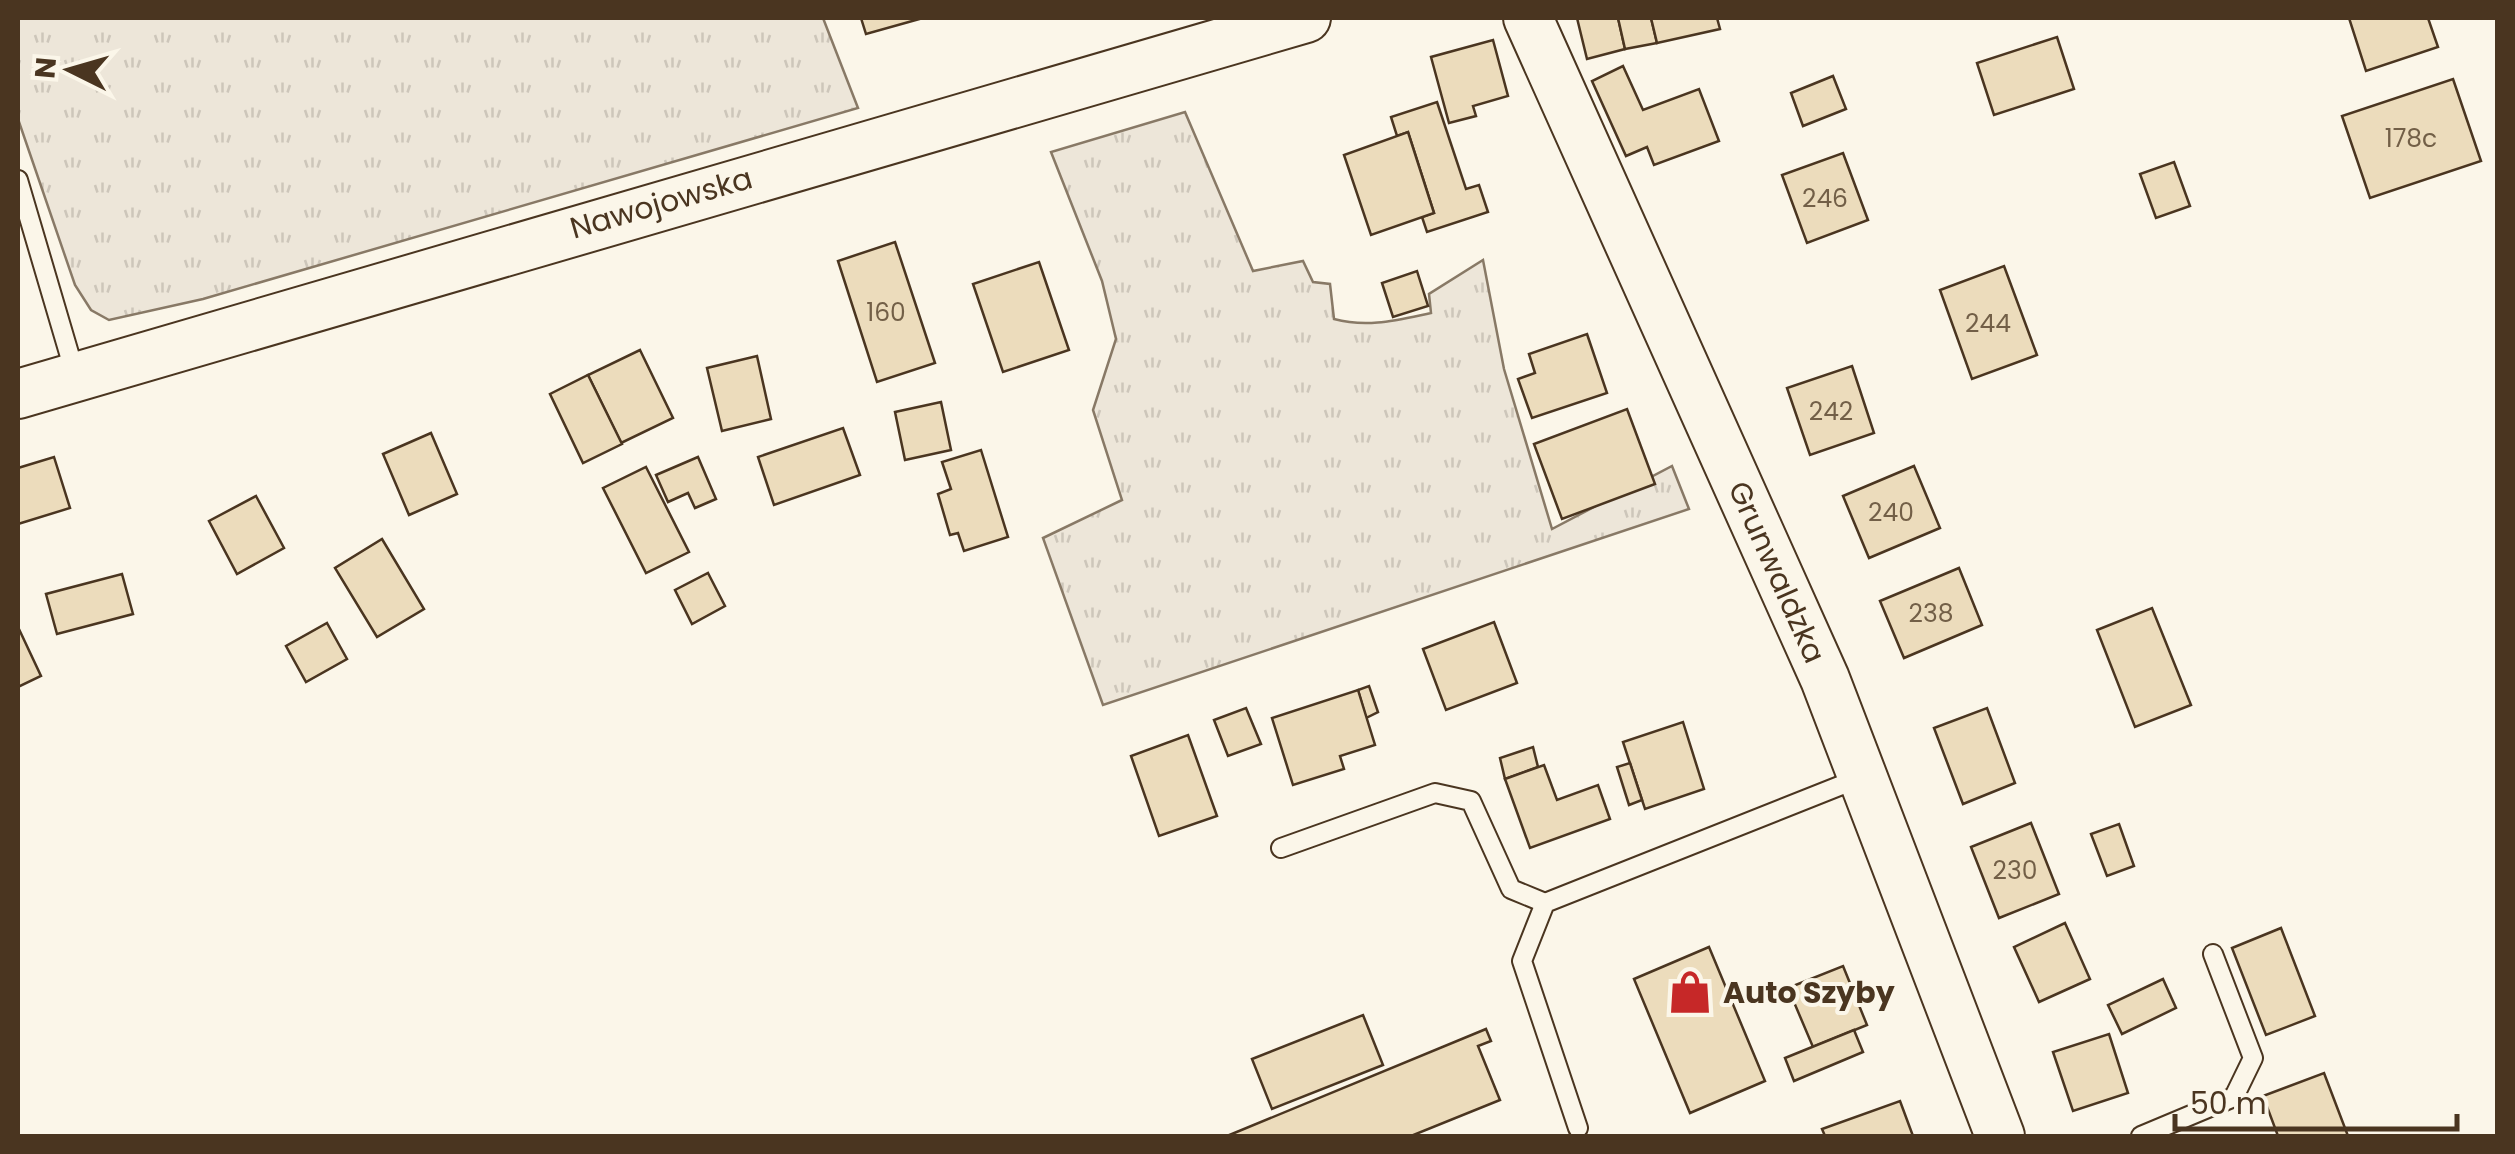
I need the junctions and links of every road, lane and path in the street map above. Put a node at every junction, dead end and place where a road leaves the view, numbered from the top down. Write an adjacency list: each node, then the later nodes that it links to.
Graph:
1 (1306, 18): 4 (street, Nawojowska)
2 (1528, 18): 6 (street, Grunwaldzka)
3 (18, 180): 4 (lane)
4 (76, 378): 5 (street, Nawojowska)
5 (18, 394)
6 (1862, 777): 8 (lane); 11 (street, Grunwaldzka)
7 (1281, 848): 8 (lane)
8 (1545, 903): 10 (lane)
9 (2213, 954): 12 (lane)
10 (1578, 1128)
11 (2000, 1136)
12 (2140, 1136)

